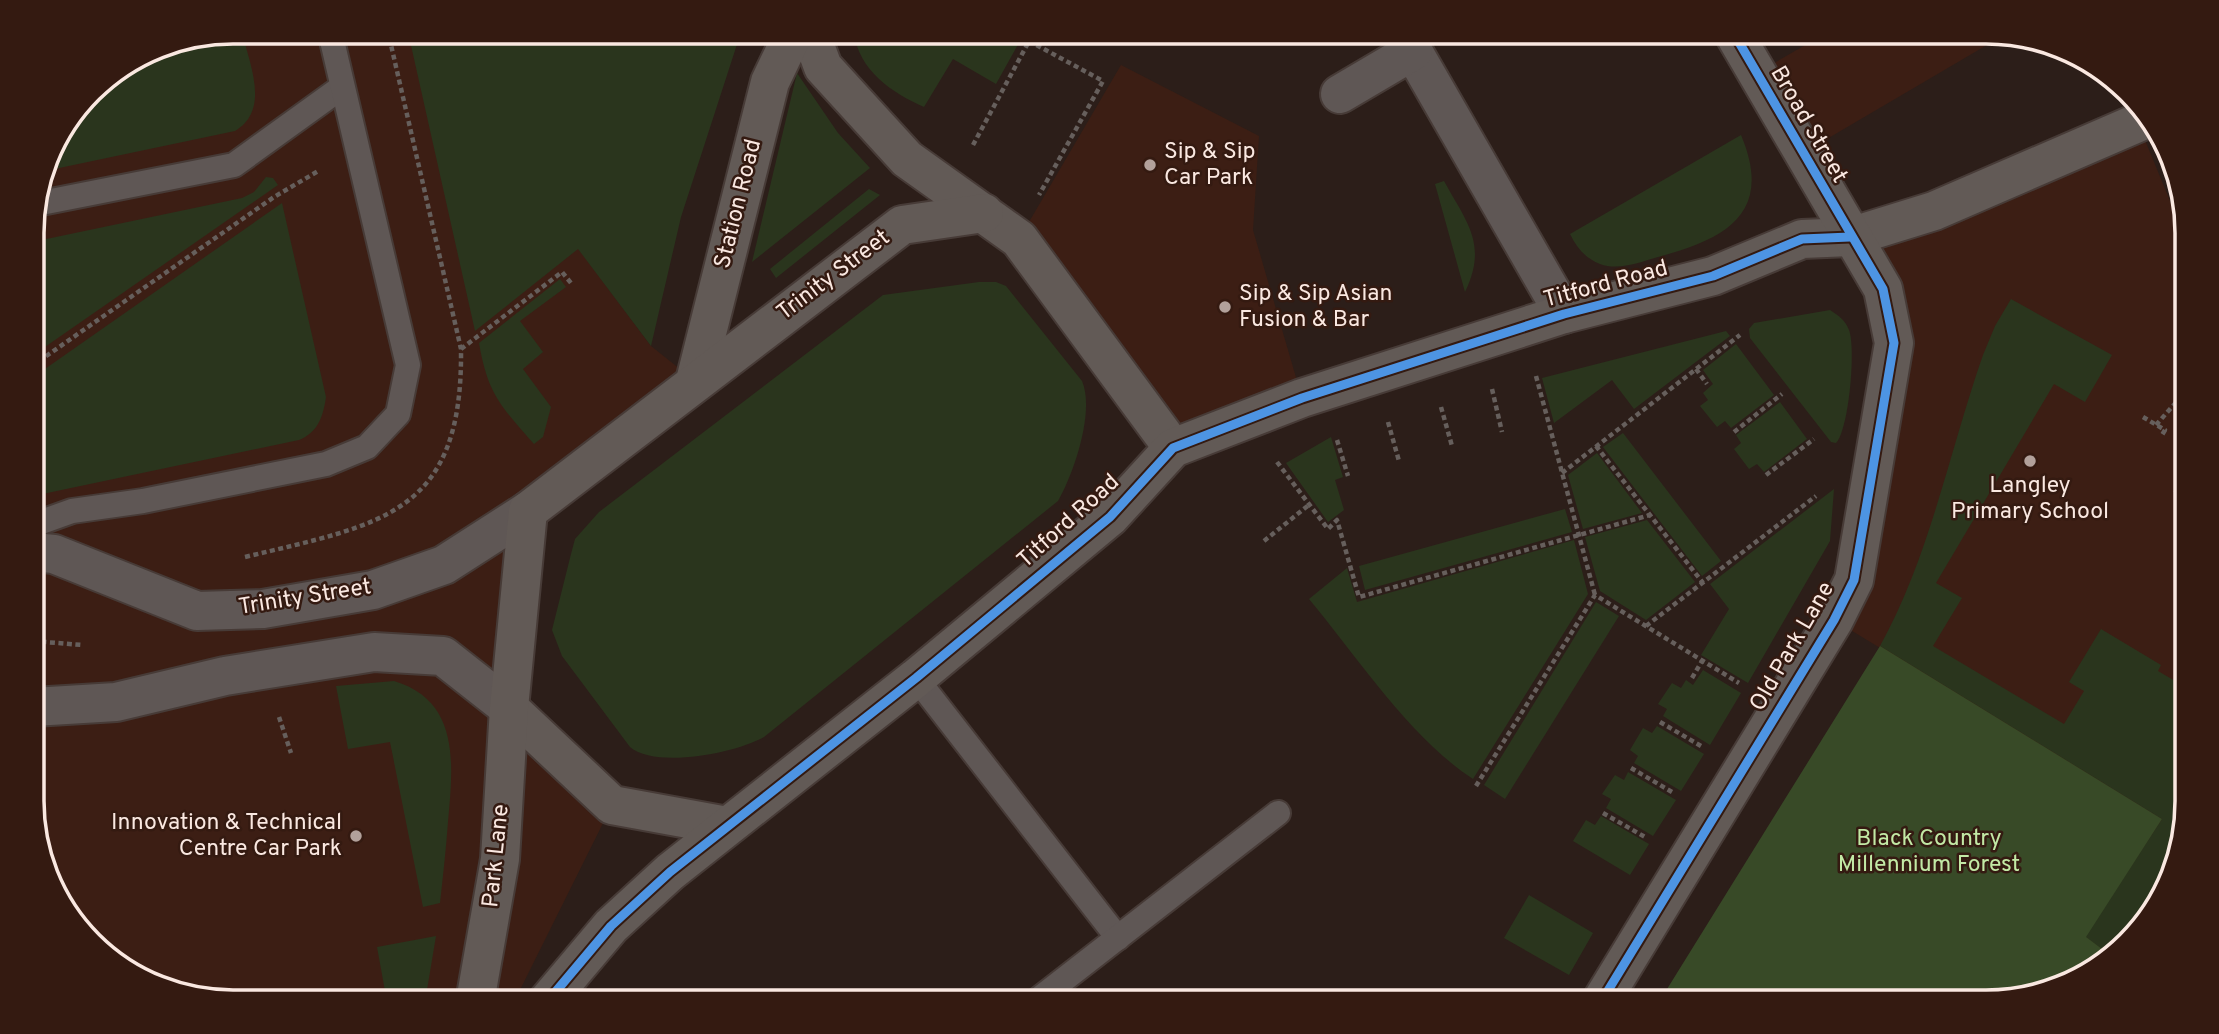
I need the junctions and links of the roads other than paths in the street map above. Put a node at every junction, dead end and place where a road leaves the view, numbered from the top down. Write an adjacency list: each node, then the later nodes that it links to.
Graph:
1 (333, 44): 7 (lane)
2 (788, 44): 14 (main road, Station Road)
3 (814, 44): 11 (main road)
4 (1404, 44): 8 (street, Titford Road)
5 (1410, 44): 13 (street, Titford Road)
6 (1740, 44): 12 (main road, Broad Street)
7 (342, 87): 10 (lane); 17 (lane)
8 (1340, 94)
9 (2139, 122): 12 (main road, Titford Road)
10 (46, 202)
11 (984, 213): 14 (main road, Trinity Street); 15 (main road)
12 (1850, 237): 13 (main road, Titford Road); 28 (main road, Old Park Lane)
13 (1564, 314): 15 (main road, Titford Road)
14 (695, 381): 16 (main road, Trinity Street)
15 (1173, 448): 19 (main road, Titford Road)
16 (528, 511): 18 (street, Trinity Street); 21 (main road)
17 (44, 521)
18 (44, 553)
19 (916, 678): 23 (main road, Titford Road); 24 (lane)
20 (44, 707): 21 (street)
21 (509, 708): 23 (main road); 25 (main road, Park Lane)
22 (1278, 813): 24 (lane)
23 (727, 826): 26 (main road, Titford Road)
24 (1118, 937): 27 (lane)
25 (477, 990)
26 (557, 990)
27 (1050, 990)
28 (1608, 990)

